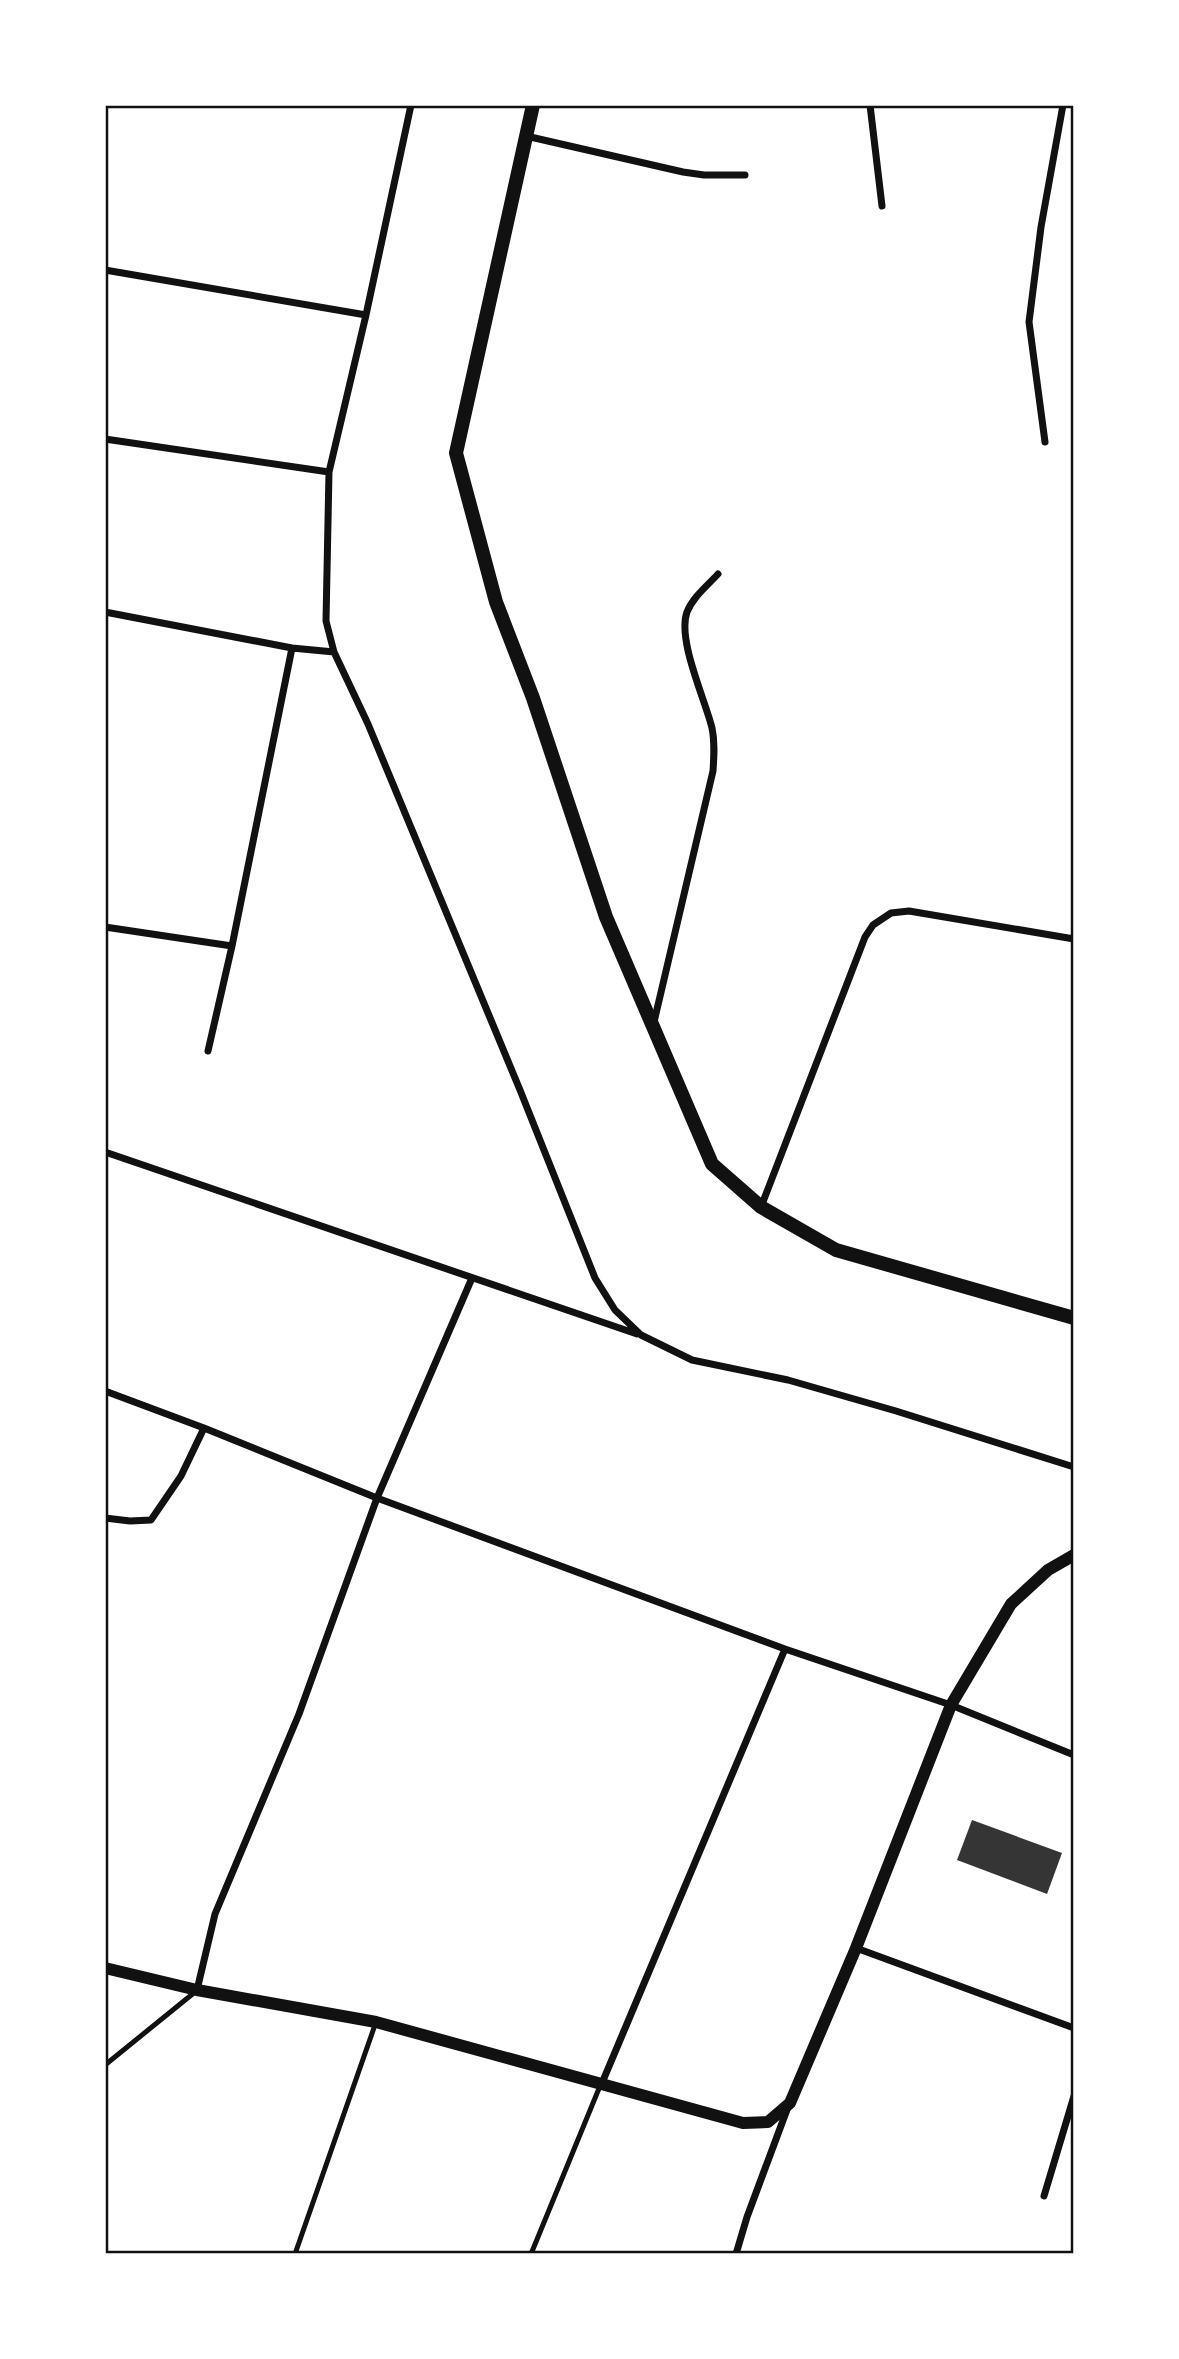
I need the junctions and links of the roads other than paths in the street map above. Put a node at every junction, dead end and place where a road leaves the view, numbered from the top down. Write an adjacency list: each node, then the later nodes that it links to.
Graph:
1 (411, 105): 9 (street)
2 (533, 105): 5 (main road)
3 (870, 105): 7 (street)
4 (1063, 105): 11 (street)
5 (526, 136): 6 (street); 20 (main road)
6 (745, 174)
7 (882, 206)
8 (105, 270): 9 (street)
9 (366, 315): 12 (street)
10 (105, 439): 12 (street)
11 (1045, 442)
12 (329, 472): 16 (street)
13 (718, 574): 20 (street)
14 (105, 612): 15 (street)
15 (292, 648): 16 (street); 19 (street)
16 (334, 652): 26 (street)
17 (105, 927): 19 (street)
18 (1074, 939): 23 (street)
19 (233, 947): 21 (street)
20 (653, 1026): 23 (main road)
21 (208, 1052)
22 (105, 1152): 24 (street)
23 (761, 1207): 25 (main road)
24 (472, 1278): 26 (street); 30 (street)
25 (1074, 1318)
26 (641, 1335): 29 (street)
27 (105, 1391): 28 (street)
28 (204, 1428): 30 (street); 31 (street)
29 (1074, 1467)
30 (377, 1498): 33 (street); 38 (street)
31 (105, 1518)
32 (1074, 1555): 34 (street)
33 (785, 1649): 34 (street); 42 (street)
34 (951, 1705): 35 (street); 36 (street)
35 (1074, 1755)
36 (856, 1948): 40 (street); 44 (street)
37 (105, 1968): 38 (street)
38 (197, 1990): 39 (street); 41 (lane)
39 (376, 2022): 42 (street); 46 (lane)
40 (1074, 2028)
41 (105, 2064)
42 (602, 2083): 44 (street); 47 (lane)
43 (1074, 2096): 45 (street)
44 (790, 2103): 48 (street)
45 (1044, 2196)
46 (295, 2254)
47 (531, 2254)
48 (736, 2254)

